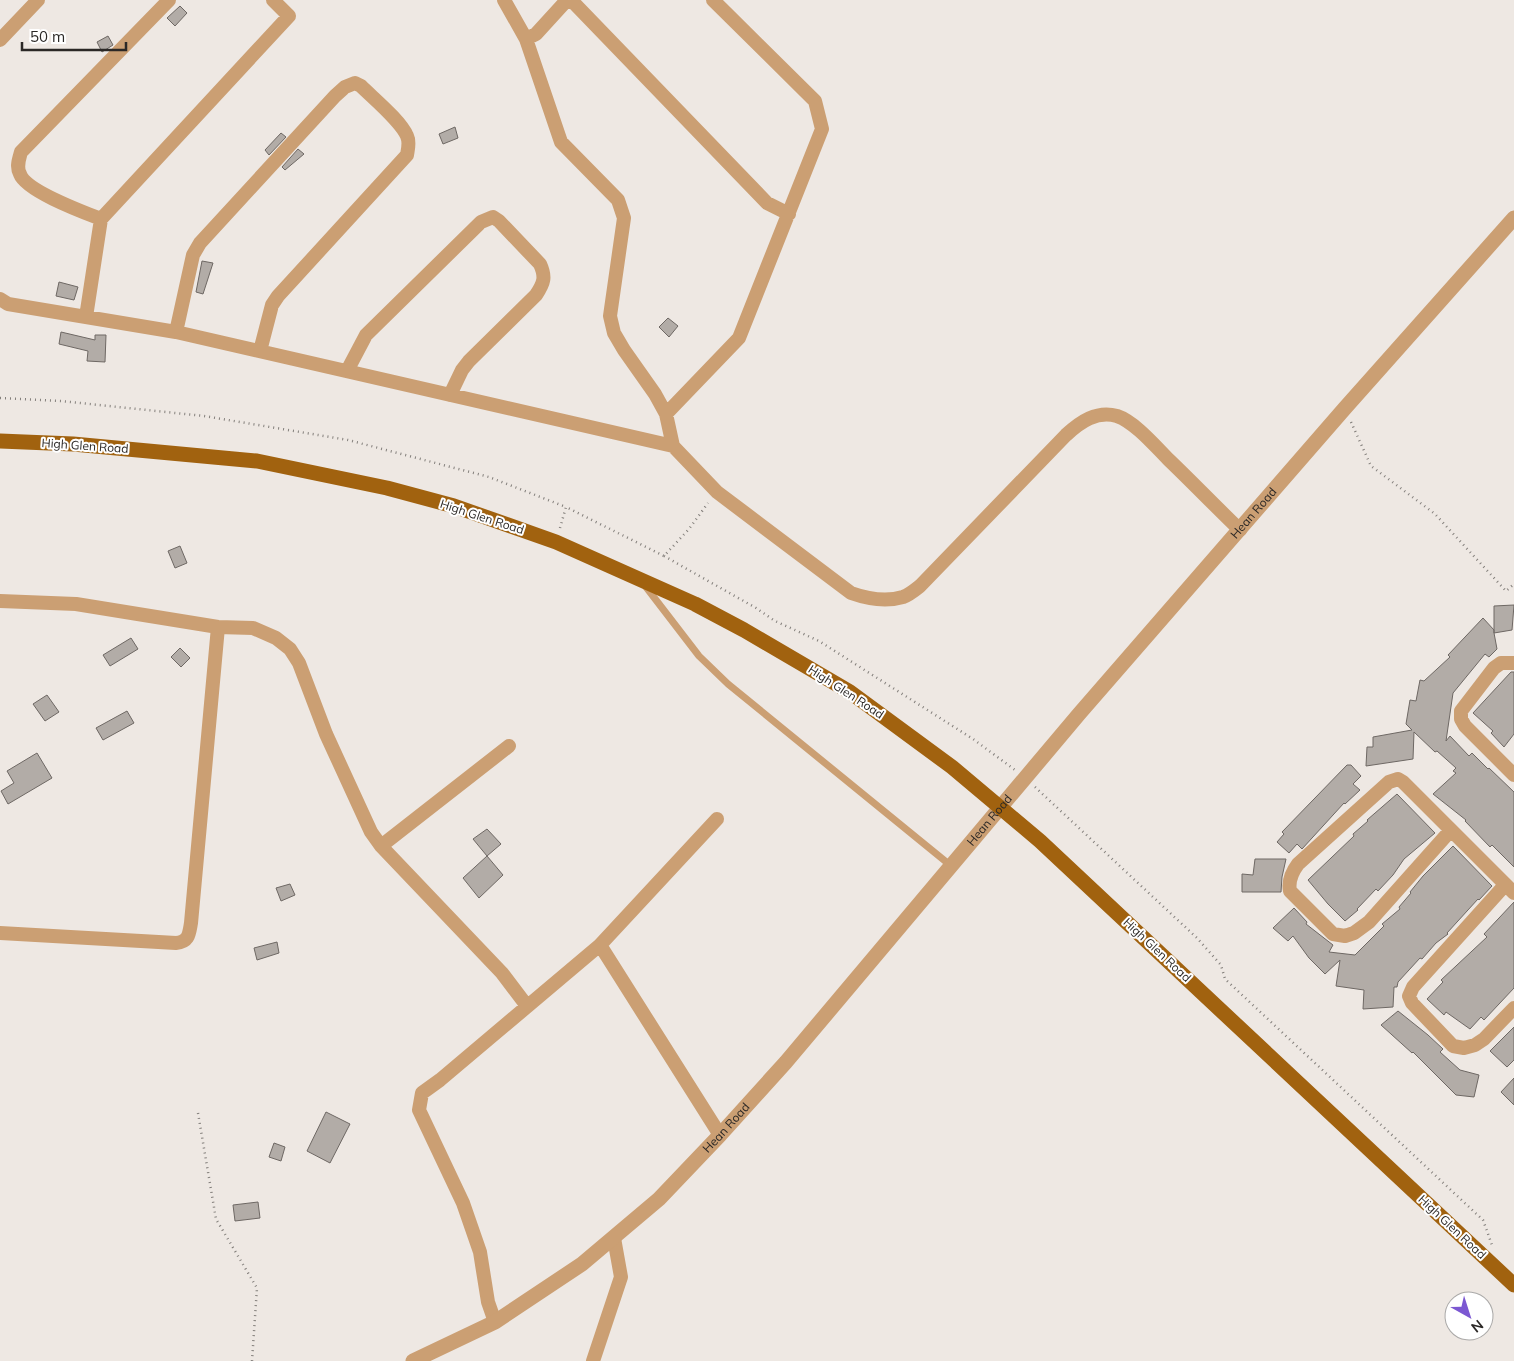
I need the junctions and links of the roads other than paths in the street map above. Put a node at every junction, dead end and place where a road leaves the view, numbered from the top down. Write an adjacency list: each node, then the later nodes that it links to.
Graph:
1 (38, 0): 8 (street)
2 (169, 0): 11 (street)
3 (273, 0): 11 (street)
4 (504, 0): 7 (street)
5 (569, 0): 7 (street); 9 (street)
6 (713, 0): 9 (street)
7 (526, 38): 18 (street)
8 (0, 40)
9 (789, 214): 18 (street)
10 (1514, 218): 21 (street, Hean Road)
11 (101, 219): 13 (street)
12 (0, 300): 13 (street)
13 (86, 317): 14 (street)
14 (176, 332): 15 (street); 15 (street)
15 (260, 351): 16 (street)
16 (347, 371): 17 (street); 17 (street)
17 (450, 395): 20 (street)
18 (666, 414): 20 (street)
19 (0, 441): 22 (main road, High Glen Road)
20 (673, 446): 21 (street)
21 (1240, 530): 28 (street, Hean Road)
22 (640, 579): 28 (main road, High Glen Road); 32 (lane)
23 (0, 600): 24 (street)
24 (218, 627): 31 (street); 34 (street)
25 (1514, 663): 27 (street)
26 (509, 746): 31 (street)
27 (1514, 775)
28 (1000, 807): 32 (street, Hean Road); 40 (main road, High Glen Road)
29 (718, 819): 35 (street)
30 (1451, 830): 30 (street); 33 (street)
31 (381, 846): 36 (street)
32 (950, 865): 38 (street, Hean Road)
33 (1510, 889): 37 (street)
34 (0, 933)
35 (600, 945): 36 (street); 38 (street)
36 (527, 1006): 41 (street)
37 (1514, 1008)
38 (720, 1136): 39 (street, Hean Road)
39 (614, 1238): 41 (street, Hean Road); 43 (street)
40 (1514, 1285)
41 (495, 1322): 42 (street, Hean Road)
42 (413, 1361)
43 (593, 1361)

